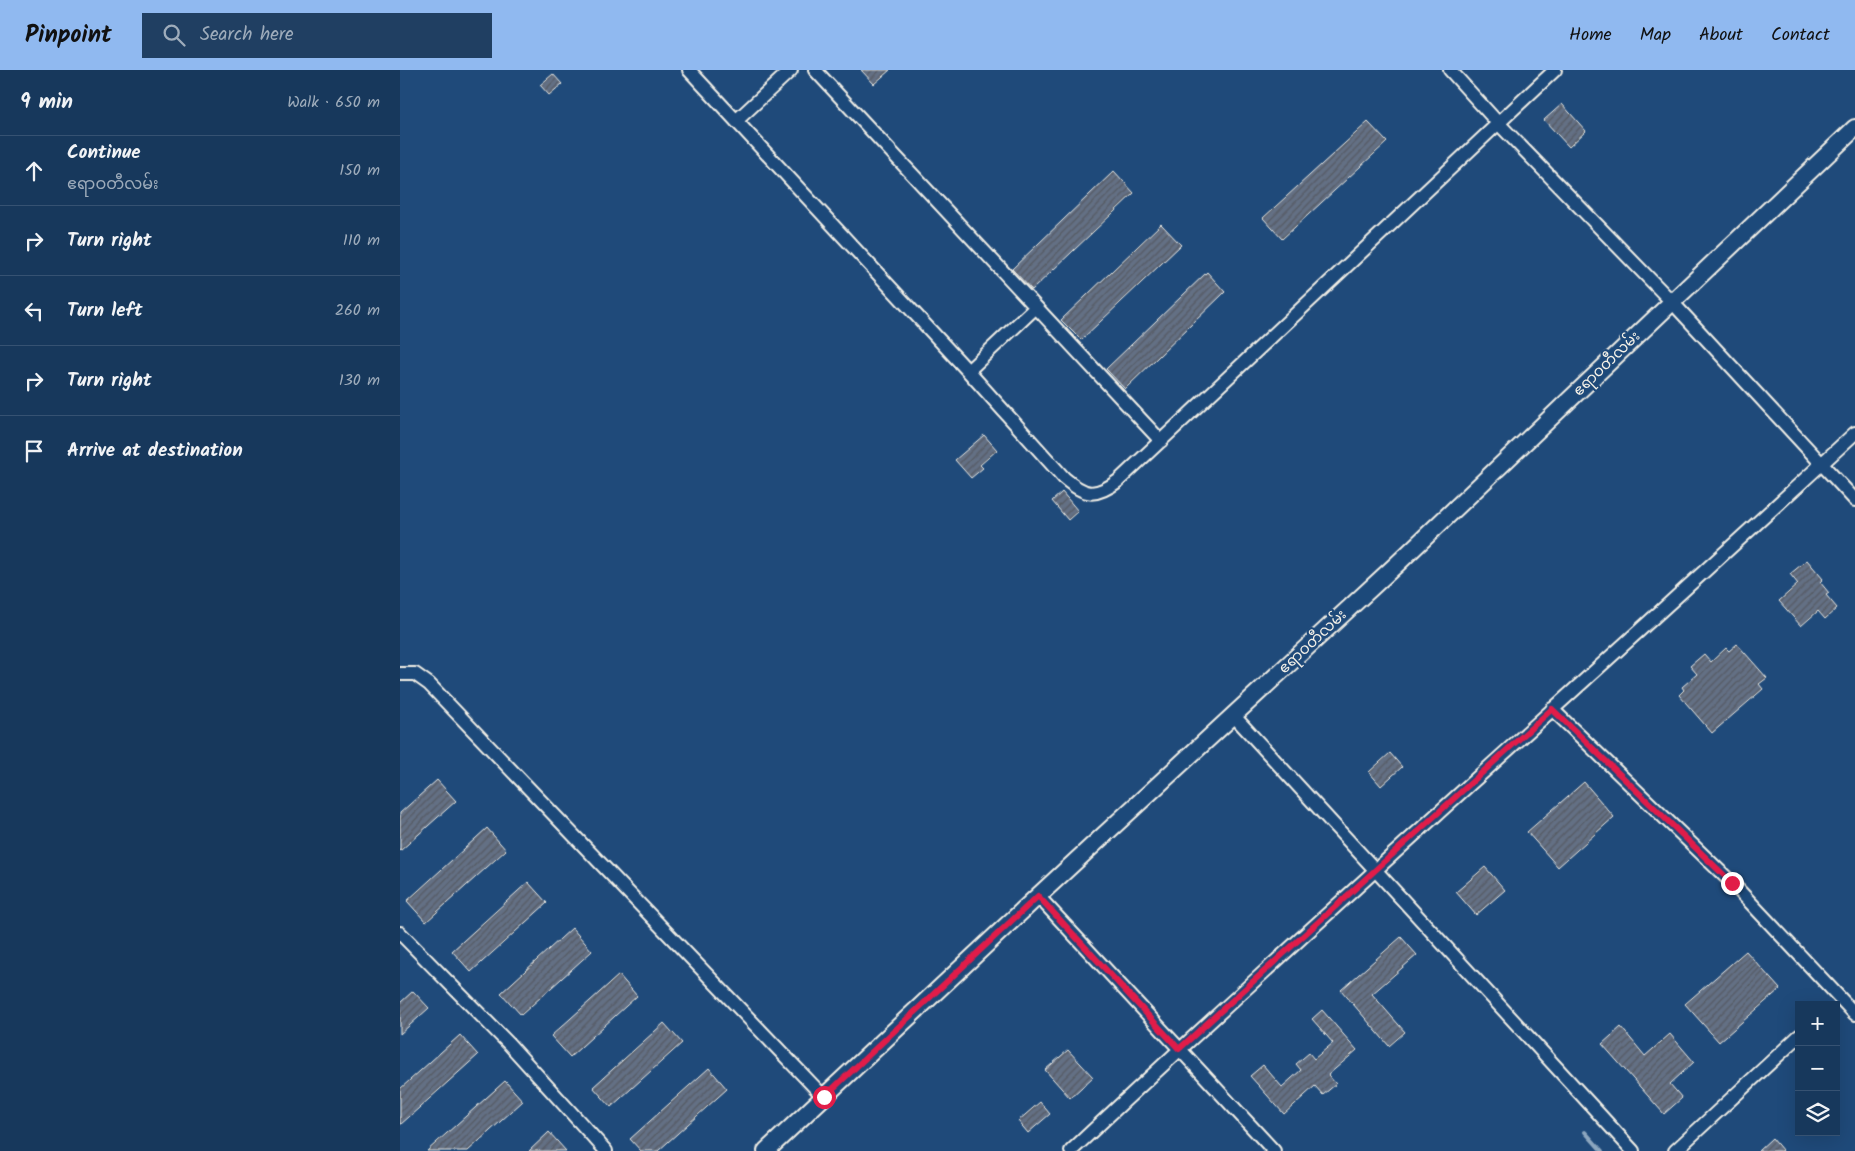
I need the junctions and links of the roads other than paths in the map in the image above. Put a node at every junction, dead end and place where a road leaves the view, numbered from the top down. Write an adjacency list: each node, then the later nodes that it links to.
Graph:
1 (689, 70): 6 (street)
2 (791, 70): 6 (street)
3 (815, 70): 10 (street)
4 (1450, 70): 7 (street)
5 (1554, 70): 7 (street)
6 (736, 121): 11 (street)
7 (1498, 123): 9 (street); 13 (street)
8 (1855, 128): 9 (street, ဧရာဝတီလမ်း)
9 (1672, 302): 14 (street); 18 (street, ဧရာဝတီလမ်း)
10 (1036, 307): 11 (street); 13 (street)
11 (968, 371): 13 (street)
12 (1855, 433): 14 (street)
13 (1161, 441)
14 (1822, 464): 15 (street); 17 (street)
15 (1855, 500)
16 (400, 674): 27 (street)
17 (1552, 709): 19 (street); 22 (street)
18 (1234, 716): 19 (street); 20 (street, ဧရာဝတီလမ်း)
19 (1375, 870): 26 (street); 32 (street)
20 (1038, 896): 26 (street); 27 (street, ဧရာဝတီလမ်း)
21 (400, 933): 28 (street)
22 (1836, 1001)
23 (1840, 1004): 24 (street)
24 (1855, 1014)
25 (1795, 1040): 33 (street)
26 (1179, 1049): 30 (street); 31 (street)
27 (824, 1097): 29 (street, ဧရာဝတီလမ်း)
28 (606, 1151)
29 (766, 1151)
30 (1071, 1151)
31 (1274, 1151)
32 (1633, 1151)
33 (1675, 1151)

